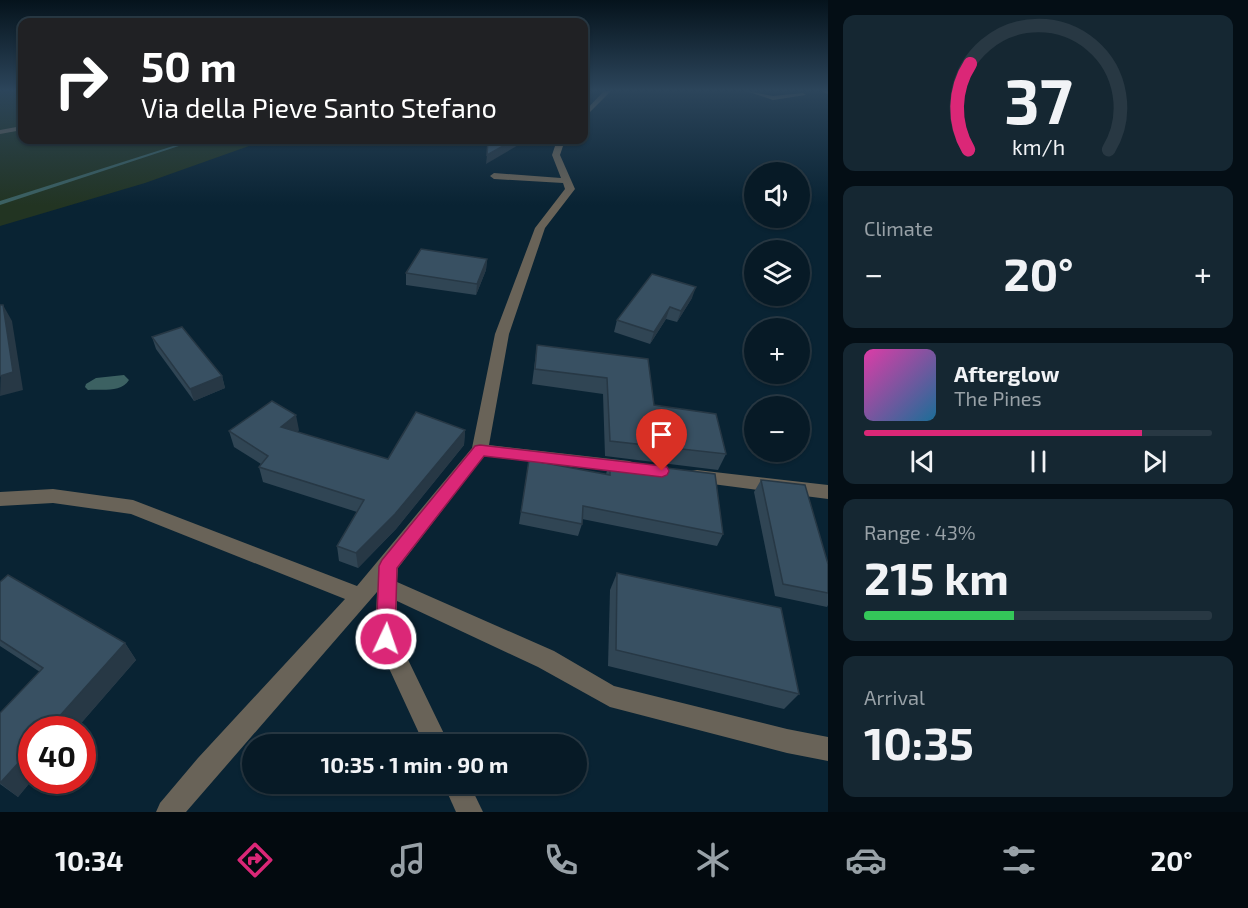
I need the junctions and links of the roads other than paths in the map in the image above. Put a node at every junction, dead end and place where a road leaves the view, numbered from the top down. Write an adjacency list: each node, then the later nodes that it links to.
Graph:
1 (17, 129): 2 (street)
2 (0, 132)
3 (560, 144): 5 (street)
4 (494, 176): 5 (street)
5 (568, 181): 6 (street)
6 (480, 450): 7 (street); 11 (street)
7 (650, 470)
8 (685, 474): 9 (street)
9 (828, 492)
10 (0, 499): 12 (street)
11 (388, 576): 12 (street); 13 (street); 14 (street)
12 (360, 596): 16 (street)
13 (432, 734)
14 (828, 749)
15 (461, 794): 17 (street)
16 (169, 812)
17 (470, 812)

